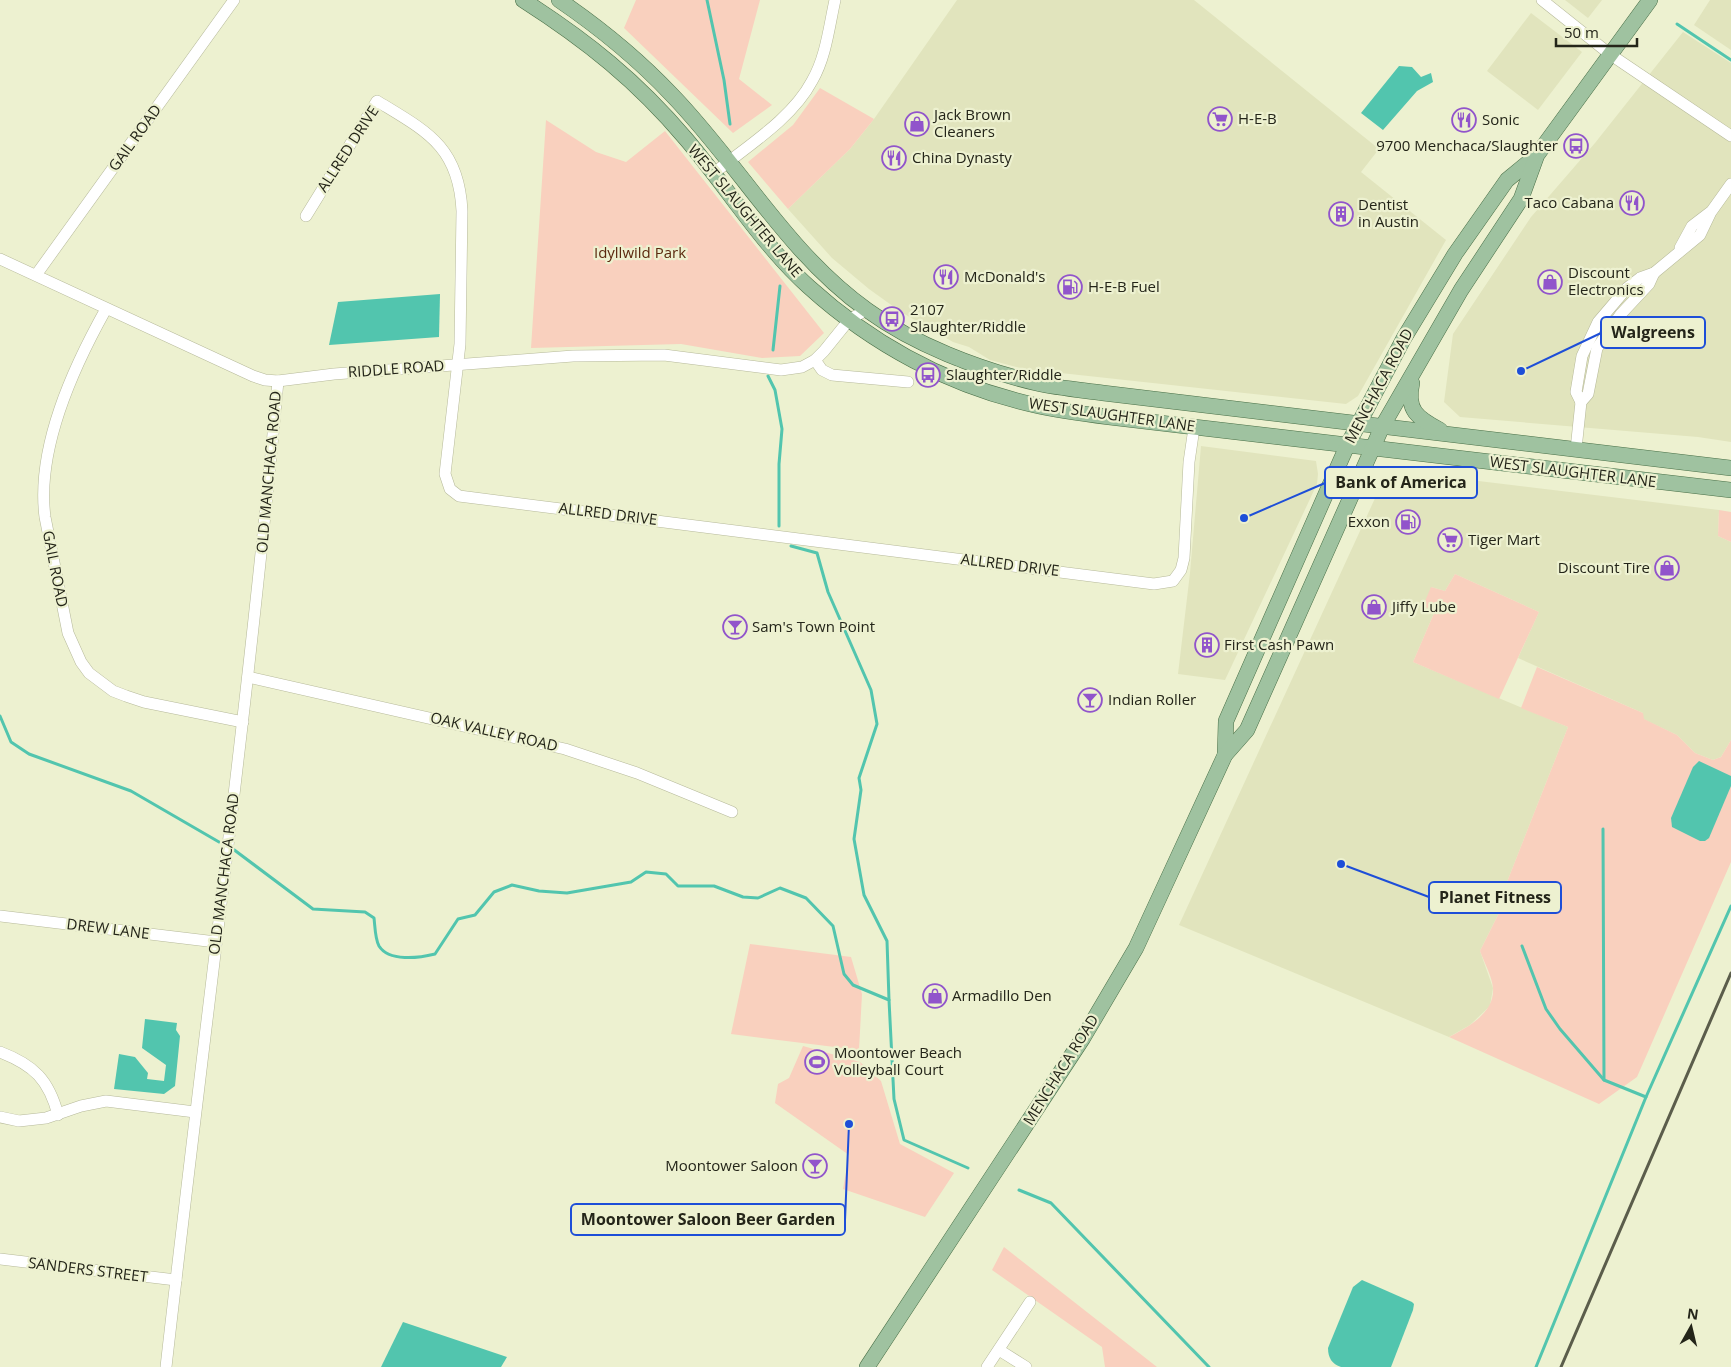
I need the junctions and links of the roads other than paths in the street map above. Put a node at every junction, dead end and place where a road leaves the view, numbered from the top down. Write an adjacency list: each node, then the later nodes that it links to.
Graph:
1 (234, 0): 17 (street, GAIL ROAD)
2 (523, 0): 8 (main road, WEST SLAUGHTER LANE)
3 (554, 0): 8 (street)
4 (559, 0): 12 (main road, WEST SLAUGHTER LANE)
5 (835, 0): 12 (street)
6 (1542, 0): 9 (street)
7 (1650, 0): 9 (main road, MENCHACA ROAD)
8 (545, 14): 13 (main road, WEST SLAUGHTER LANE)
9 (1611, 55): 10 (street); 11 (main road, MENCHACA ROAD)
10 (1731, 136)
11 (1537, 155): 23 (main road, MENCHACA ROAD); 28 (main road, MENCHACA ROAD)
12 (729, 161): 13 (street); 19 (main road, WEST SLAUGHTER LANE)
13 (714, 173): 20 (main road, WEST SLAUGHTER LANE)
14 (1731, 184): 34 (street)
15 (306, 216): 22 (street, ALLRED DRIVE)
16 (0, 259): 17 (street, RIDDLE ROAD)
17 (36, 275): 18 (street, RIDDLE ROAD)
18 (106, 309): 24 (street, RIDDLE ROAD); 38 (street, GAIL ROAD)
19 (866, 310): 20 (street, RIDDLE ROAD); 26 (main road, WEST SLAUGHTER LANE)
20 (849, 320): 21 (street, RIDDLE ROAD); 27 (main road, WEST SLAUGHTER LANE)
21 (815, 360): 22 (street, RIDDLE ROAD); 25 (street)
22 (457, 364): 24 (street, RIDDLE ROAD); 30 (street, ALLRED DRIVE)
23 (1414, 372): 29 (main road, MENCHACA ROAD); 31 (main road)
24 (278, 381): 37 (street, OLD MANCHACA ROAD)
25 (908, 382)
26 (1103, 393): 27 (main road); 28 (main road, WEST SLAUGHTER LANE)
27 (1068, 411): 30 (main road, WEST SLAUGHTER LANE)
28 (1359, 424): 29 (main road, WEST SLAUGHTER LANE); 32 (main road, MENCHACA ROAD)
29 (1382, 427): 31 (main road, WEST SLAUGHTER LANE); 33 (main road, MENCHACA ROAD)
30 (1194, 428): 32 (main road, WEST SLAUGHTER LANE)
31 (1448, 434): 34 (main road, WEST SLAUGHTER LANE)
32 (1348, 446): 33 (main road, WEST SLAUGHTER LANE); 39 (main road, MENCHACA ROAD)
33 (1371, 448): 36 (main road, WEST SLAUGHTER LANE); 39 (main road, MENCHACA ROAD)
34 (1576, 450): 35 (main road, WEST SLAUGHTER LANE)
35 (1731, 468)
36 (1731, 490)
37 (248, 677): 38 (street, OLD MANCHACA ROAD); 40 (street, OAK VALLEY ROAD)
38 (243, 722): 42 (street, OLD MANCHACA ROAD)
39 (1225, 756): 52 (main road, MENCHACA ROAD)
40 (732, 812)
41 (0, 916): 42 (street, DREW LANE)
42 (216, 942): 44 (street, OLD MANCHACA ROAD)
43 (0, 1052): 45 (street)
44 (195, 1112): 45 (street); 48 (street, OLD MANCHACA ROAD)
45 (58, 1115): 46 (street)
46 (0, 1117)
47 (0, 1259): 48 (street, SANDERS STREET)
48 (176, 1280): 51 (street, OLD MANCHACA ROAD)
49 (1030, 1302): 50 (street)
50 (999, 1350): 53 (street); 54 (street)
51 (166, 1367)
52 (868, 1367)
53 (987, 1367)
54 (1026, 1367)

